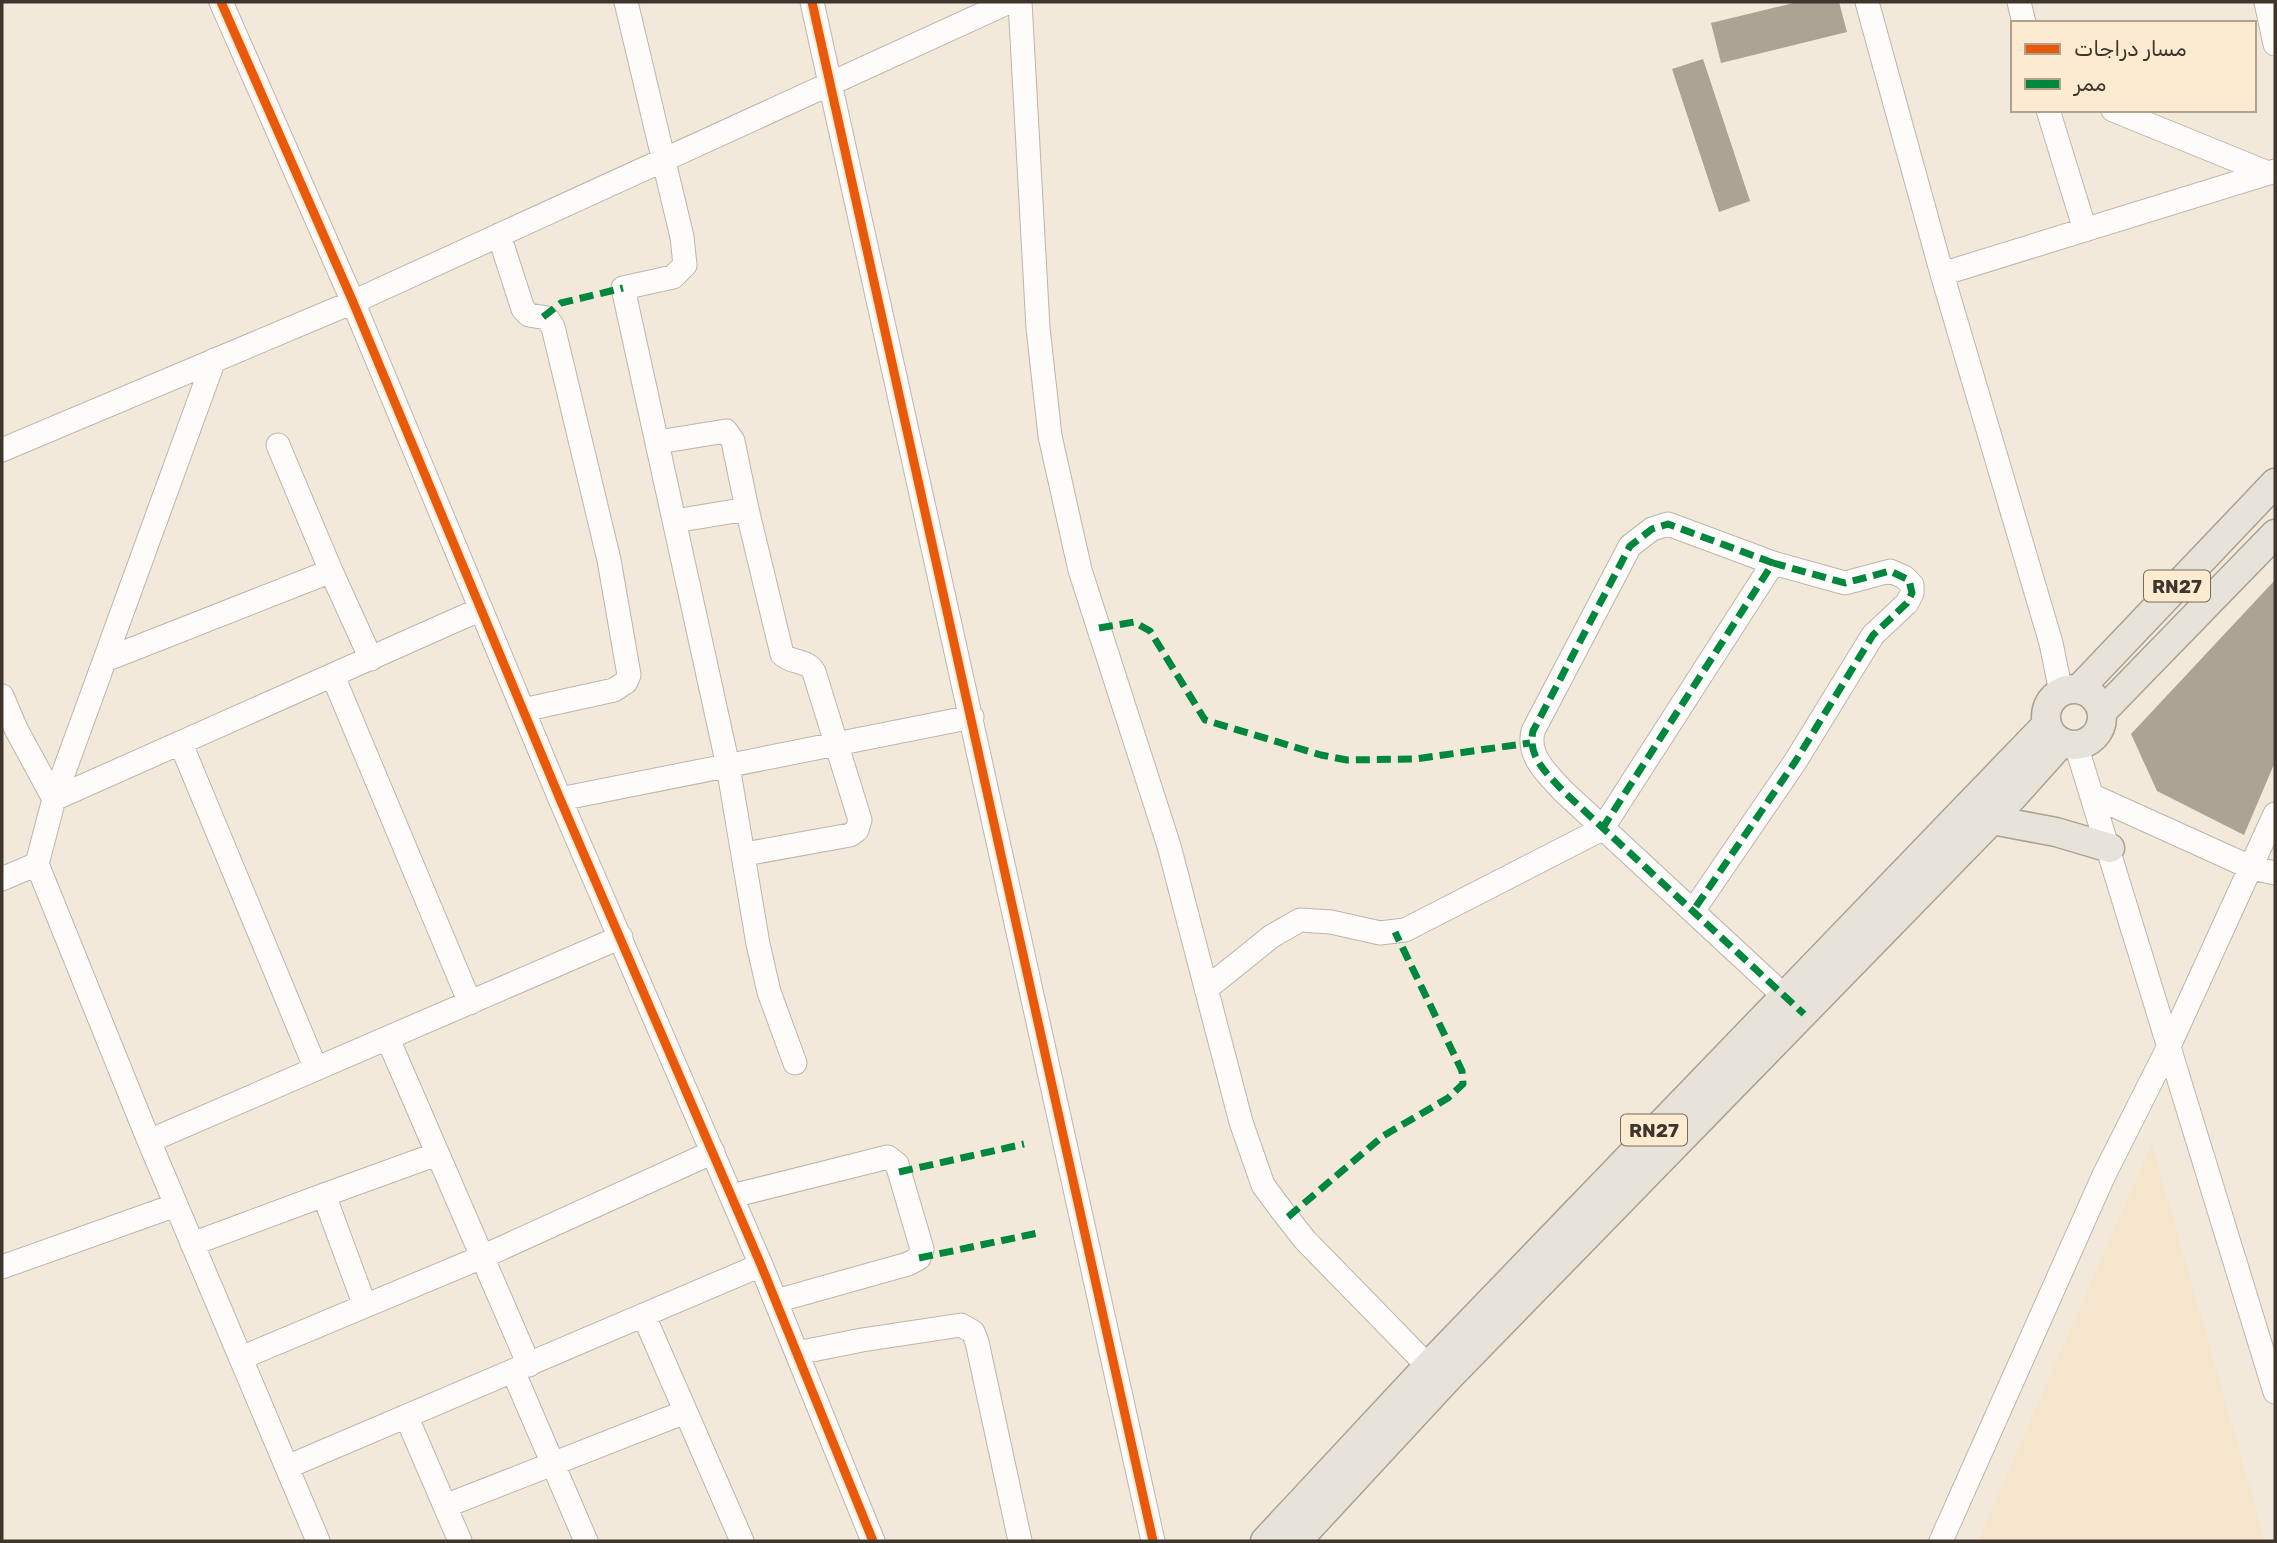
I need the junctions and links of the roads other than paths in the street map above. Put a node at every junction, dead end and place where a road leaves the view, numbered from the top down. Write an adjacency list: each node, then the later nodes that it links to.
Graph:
1 (221, 2): 20 (street)
2 (626, 2): 15 (street)
3 (812, 2): 12 (street)
4 (1009, 2): 9 (street)
5 (1020, 2): 59 (street)
6 (1867, 2): 19 (street)
7 (2019, 2): 10 (street)
8 (2266, 2): 11 (street)
9 (983, 8): 12 (street)
10 (2024, 21)
11 (2275, 44)
12 (829, 85): 15 (street); 39 (street)
13 (2049, 112): 17 (street)
14 (2118, 112): 16 (street)
15 (663, 162): 18 (street); 22 (street)
16 (2272, 172): 17 (street)
17 (2084, 230): 19 (street)
18 (499, 234): 20 (street); 37 (street)
19 (1942, 274): 35 (street)
20 (353, 302): 21 (street); 31 (street)
21 (214, 360): 24 (street); 33 (street)
22 (657, 442): 26 (street); 27 (street)
23 (278, 445): 30 (street)
24 (2, 450)
25 (2275, 482): 35 (main road, RN27)
26 (747, 509): 27 (street); 43 (street)
27 (674, 521): 44 (street)
28 (2275, 534): 38 (main road, RN27)
29 (1773, 563): 50 (street); 50 (street); 57 (street)
30 (331, 571): 32 (street); 33 (street)
31 (481, 609): 32 (street); 37 (street)
32 (371, 659): 34 (street)
33 (105, 660): 46 (street)
34 (332, 676): 42 (street); 61 (street)
35 (2070, 691): 38 (main road); 41 (main road, RN27)
36 (2, 696): 40 (street)
37 (523, 710): 47 (street)
38 (2102, 712): 41 (main road, RN27)
39 (972, 718): 43 (street); 96 (street)
40 (9, 732): 46 (street)
41 (2062, 737): 45 (street); 49 (main road, RN27); 60 (main road, RN27)
42 (180, 744): 46 (street); 66 (street)
43 (834, 745): 44 (street); 52 (street)
44 (728, 766): 47 (street); 52 (street)
45 (2093, 796): 51 (street); 54 (street)
46 (54, 799): 53 (street)
47 (560, 799): 58 (street)
48 (2275, 814): 54 (street)
49 (1992, 820): 51 (main road); 62 (main road, RN27)
50 (1602, 829): 57 (street); 59 (street)
51 (2110, 848): 64 (street)
52 (744, 854): 65 (street)
53 (37, 864): 56 (street); 67 (street)
54 (2252, 868): 55 (street); 64 (street)
55 (2275, 873)
56 (2, 880)
57 (1693, 911): 60 (street)
58 (621, 937): 61 (street); 68 (street)
59 (1206, 989): 83 (street)
60 (1782, 996): 62 (street); 83 (main road, RN27)
61 (470, 1003): 63 (street)
62 (1804, 1014): 83 (main road, RN27)
63 (388, 1039): 66 (street); 69 (street)
64 (2171, 1044): 84 (street); 99 (street)
65 (794, 1063)
66 (316, 1069): 67 (street)
67 (149, 1141): 72 (street)
68 (713, 1152): 71 (street); 74 (street)
69 (437, 1154): 70 (street); 74 (street)
70 (324, 1195): 73 (street); 78 (street)
71 (732, 1196): 75 (street); 77 (street)
72 (176, 1205): 73 (street); 76 (street)
73 (192, 1244): 81 (street)
74 (482, 1257): 78 (street); 82 (street)
75 (761, 1265): 77 (street); 79 (street)
76 (2, 1267)
77 (776, 1301): 80 (street)
78 (365, 1306): 81 (street)
79 (644, 1316): 82 (street); 85 (street)
80 (797, 1353): 94 (street); 95 (street)
81 (241, 1358): 88 (street)
82 (521, 1368): 86 (street); 87 (street)
83 (1438, 1372): 97 (main road, RN27); 98 (main road, RN27)
84 (2275, 1392)
85 (685, 1412): 87 (street); 93 (street)
86 (407, 1418): 88 (street); 89 (street)
87 (553, 1463): 89 (street); 92 (street)
88 (287, 1467): 90 (street)
89 (445, 1506): 91 (street)
90 (318, 1541)
91 (460, 1541)
92 (586, 1541)
93 (742, 1541)
94 (873, 1541)
95 (1020, 1541)
96 (1153, 1541)
97 (1265, 1541)
98 (1297, 1541)
99 (1941, 1541)

